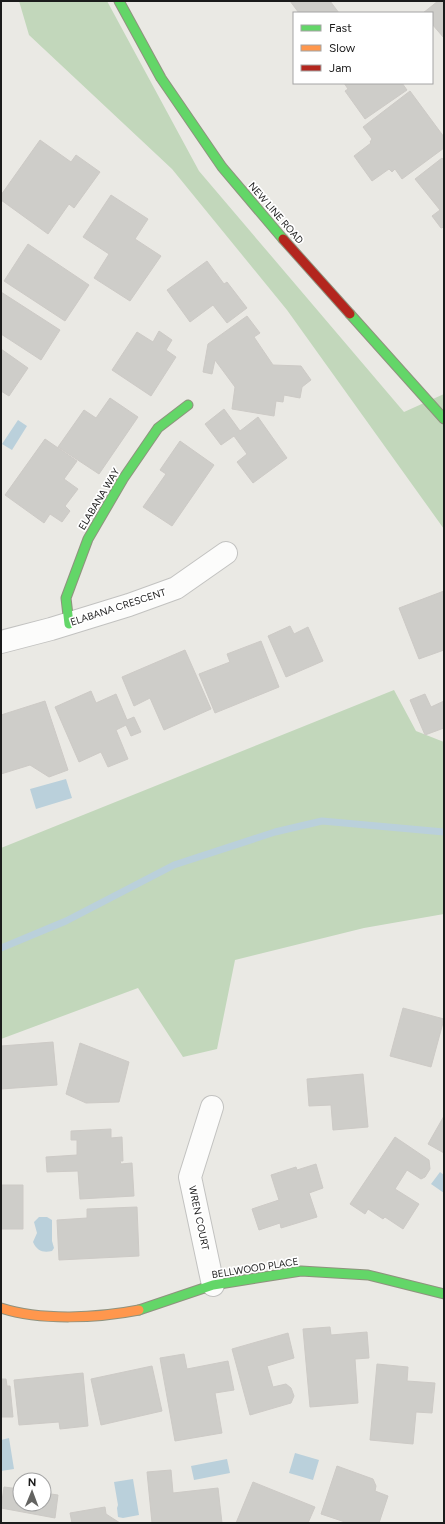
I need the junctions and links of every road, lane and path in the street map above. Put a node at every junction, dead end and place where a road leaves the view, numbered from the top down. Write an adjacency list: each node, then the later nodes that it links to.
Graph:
1 (119, 1): 3 (street, NEW LINE ROAD)
2 (188, 405): 5 (street, ELABANA WAY)
3 (444, 419)
4 (226, 552): 5 (street, ELABANA CRESCENT)
5 (69, 624): 6 (street, ELABANA CRESCENT)
6 (1, 642)
7 (212, 1107): 8 (street, WREN COURT)
8 (213, 1285): 9 (street, BELLWOOD PLACE); 10 (street, BELLWOOD PLACE)
9 (444, 1294)
10 (1, 1308)

